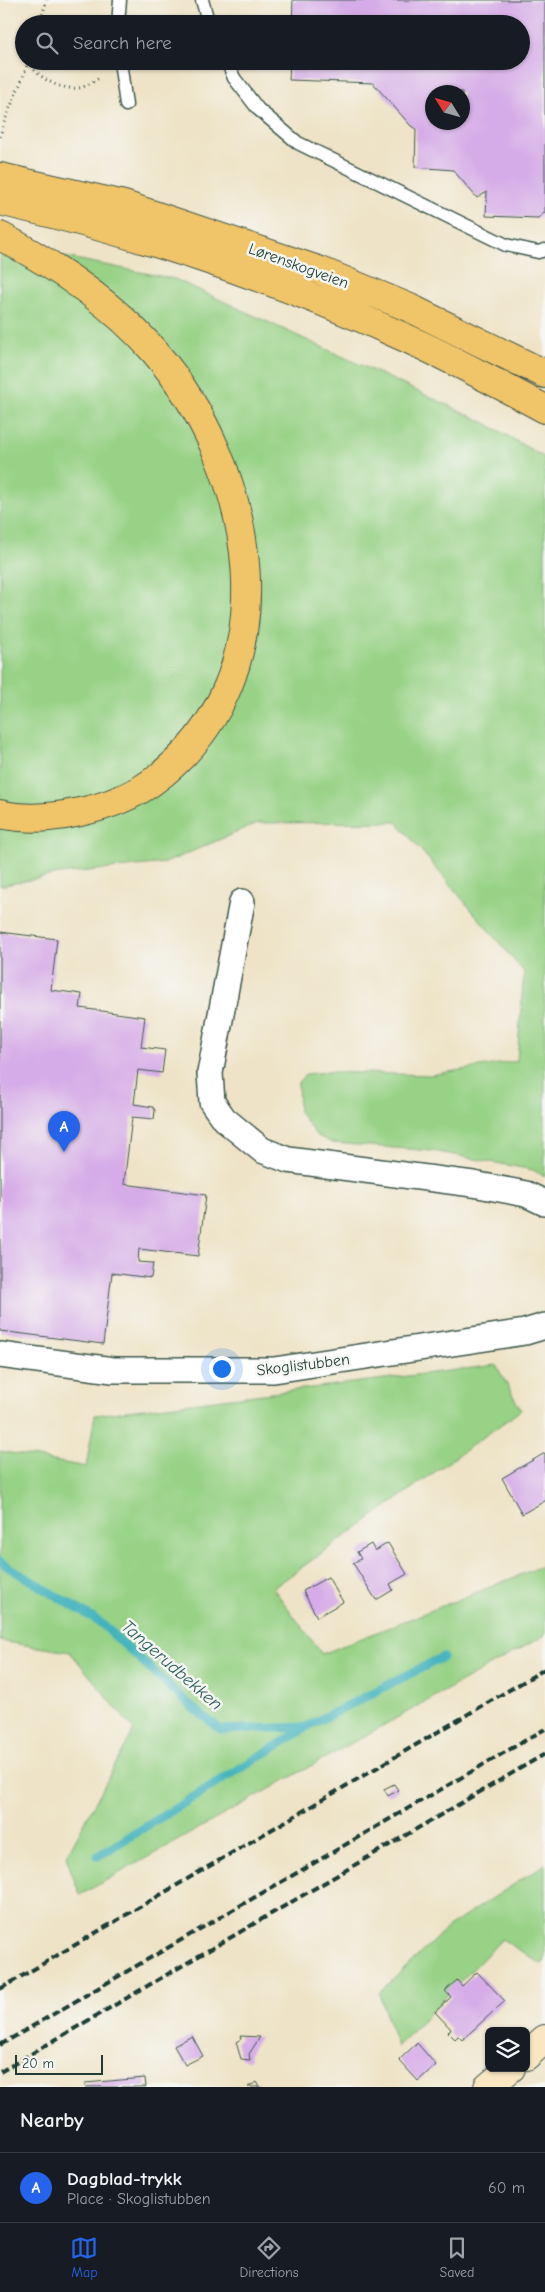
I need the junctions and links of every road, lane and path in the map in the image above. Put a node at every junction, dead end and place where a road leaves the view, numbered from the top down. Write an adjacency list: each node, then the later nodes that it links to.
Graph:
1 (47, 0): 4 (path)
2 (120, 0): 5 (lane)
3 (202, 0): 6 (lane)
4 (41, 15)
5 (119, 15)
6 (206, 15)
7 (26, 70): 13 (path)
8 (34, 70): 9 (path)
9 (110, 70)
10 (122, 70): 12 (lane)
11 (230, 70): 17 (lane)
12 (126, 105)
13 (0, 137)
14 (0, 177): 18 (highway, Lørenskogveien)
15 (0, 201): 19 (highway, Lørenskogveien)
16 (0, 236): 20 (highway)
17 (545, 250)
18 (545, 374)
19 (544, 409)
20 (0, 814)
21 (242, 902): 22 (street)
22 (545, 1202)
23 (545, 1326): 24 (street, Skoglistubben)
24 (0, 1355)
25 (545, 2039): 26 (main road)
26 (530, 2052)
27 (506, 2072): 28 (main road)
28 (488, 2087)

